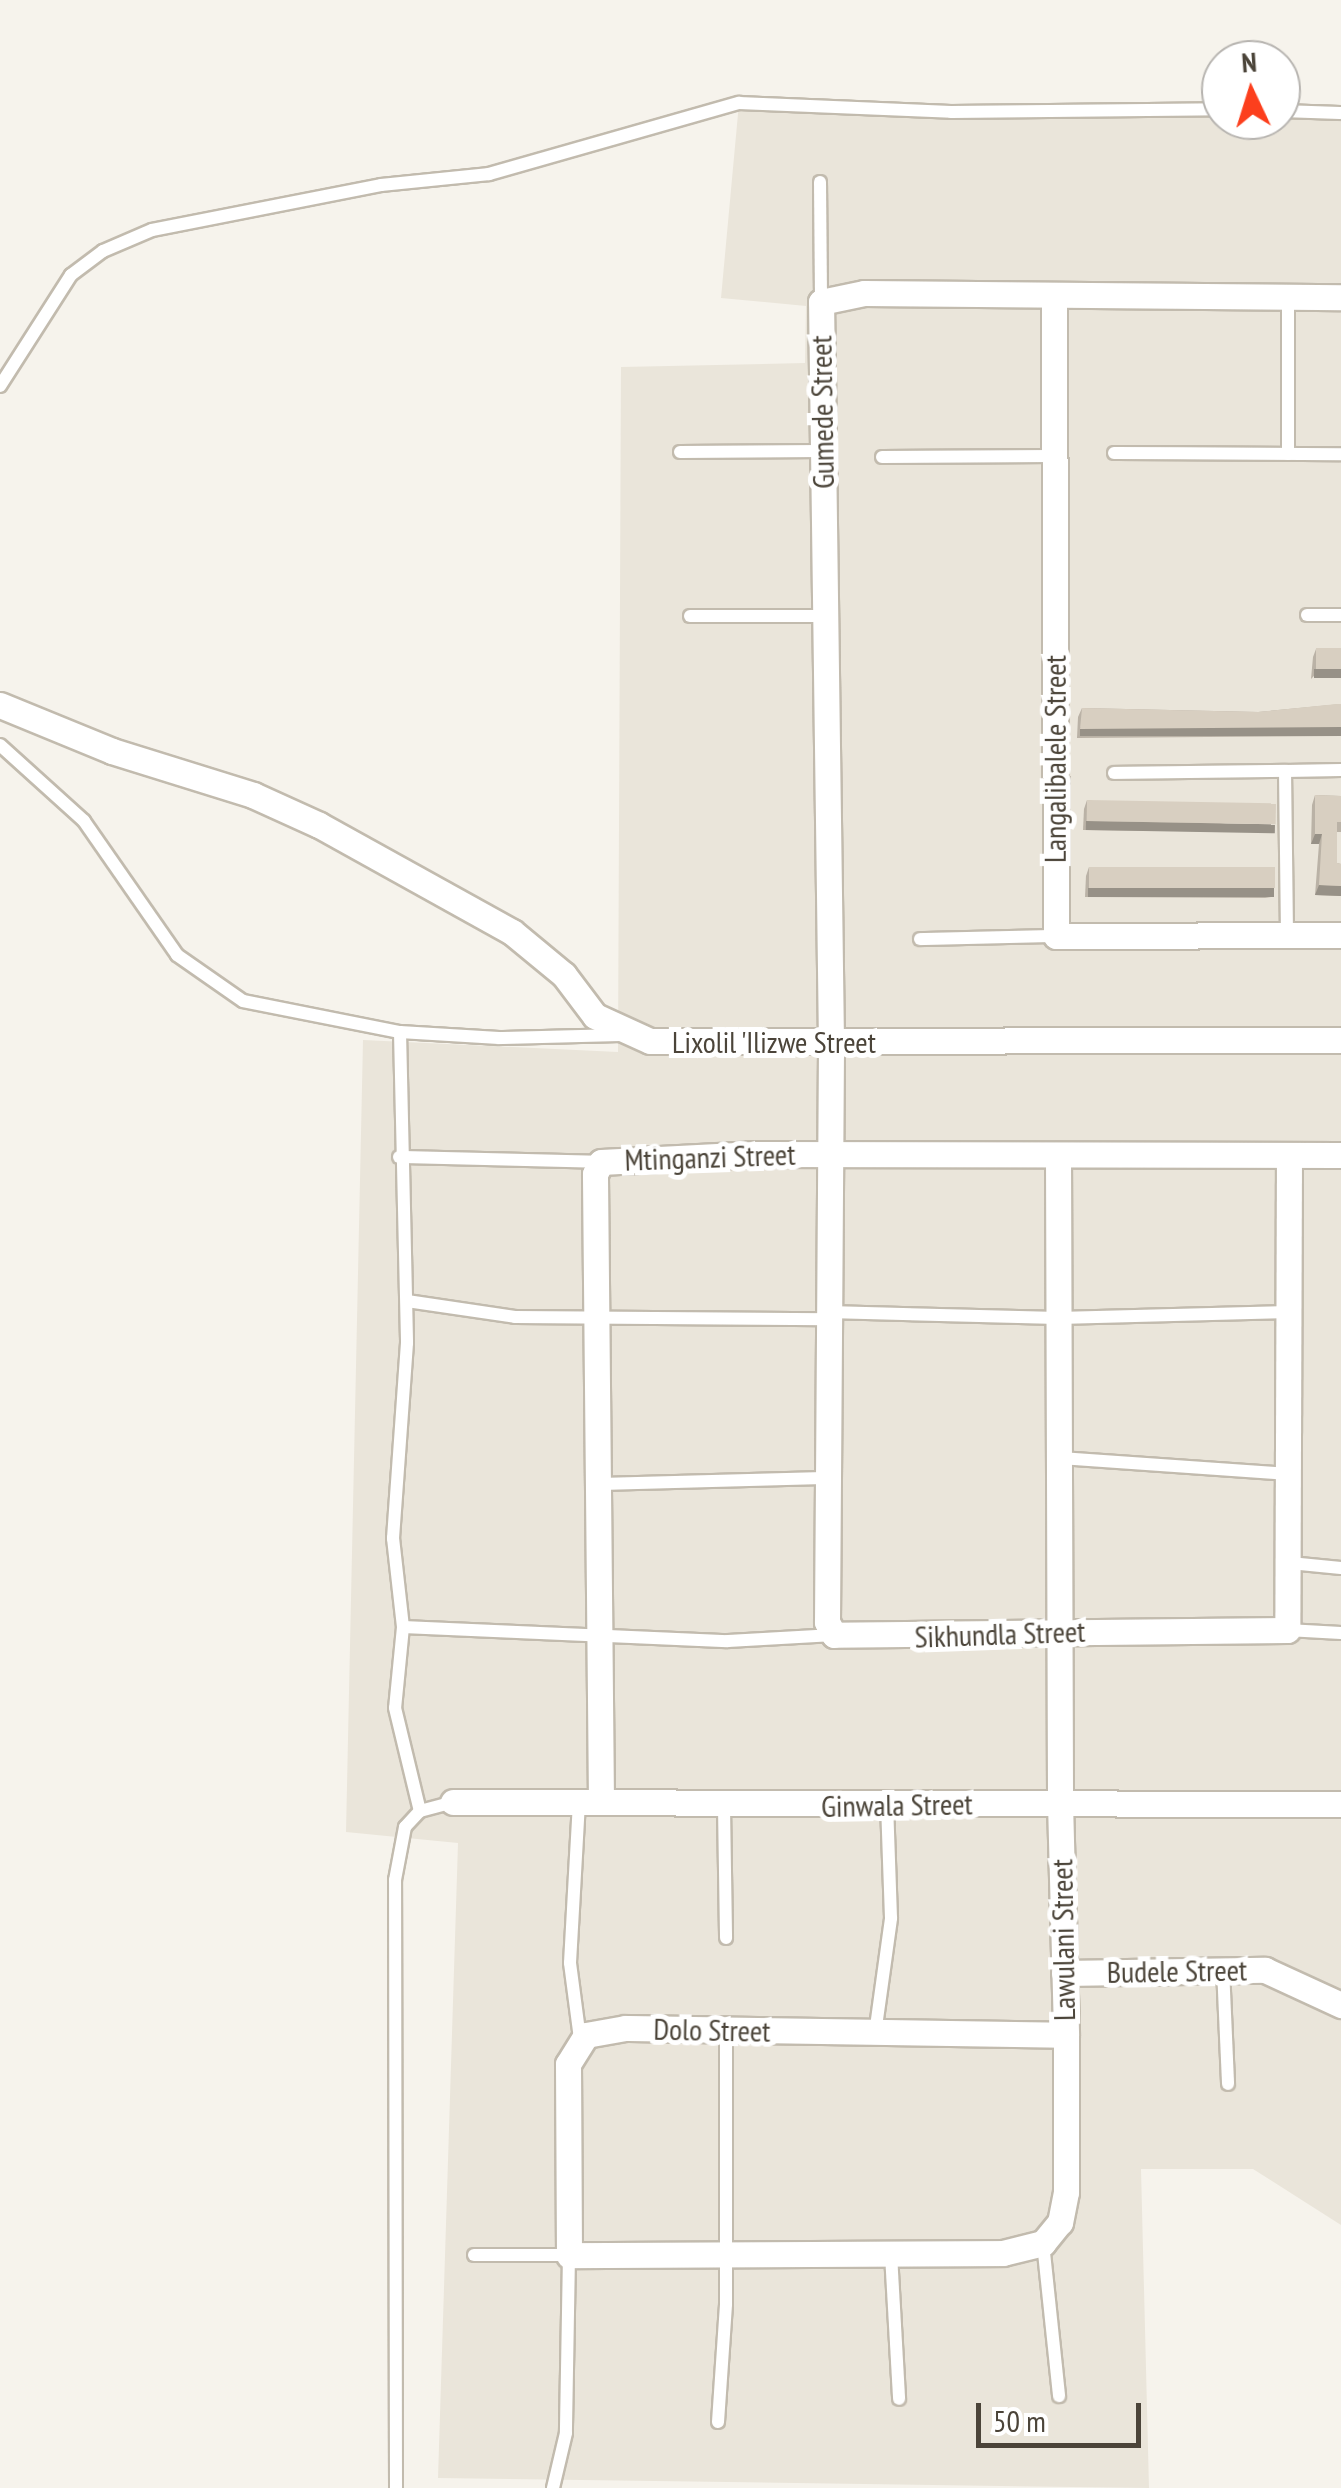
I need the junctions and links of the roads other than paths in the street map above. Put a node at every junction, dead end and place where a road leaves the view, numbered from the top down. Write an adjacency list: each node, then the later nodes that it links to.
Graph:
1 (1201, 109): 9 (lane)
2 (1301, 112): 3 (lane)
3 (1341, 113)
4 (820, 182): 8 (lane)
5 (1054, 297): 7 (street, Gumede Street); 8 (street, Gumede Street); 15 (street, Langalibalele Street)
6 (1341, 297): 7 (street, Gumede Street)
7 (1288, 298): 13 (lane)
8 (821, 302): 11 (street, Gumede Street)
9 (0, 386)
10 (680, 452): 11 (lane)
11 (822, 452): 20 (street, Gumede Street)
12 (1114, 453): 13 (lane)
13 (1288, 454): 14 (lane)
14 (1341, 454)
15 (1053, 456): 16 (lane); 28 (street, Langalibalele Street)
16 (882, 457)
17 (1307, 615): 18 (lane)
18 (1341, 615)
19 (690, 616): 20 (lane)
20 (824, 616): 33 (street, Gumede Street)
21 (0, 706): 31 (street, Lixolil 'Ilizwe Street)
22 (0, 745): 30 (lane)
23 (1341, 770): 24 (lane)
24 (1284, 771): 25 (lane); 26 (lane)
25 (1114, 773)
26 (1288, 934): 27 (street); 28 (street)
27 (1341, 935)
28 (1056, 936): 29 (lane)
29 (920, 939)
30 (400, 1032): 31 (lane); 37 (lane)
31 (628, 1035): 33 (street, Lixolil 'Ilizwe Street)
32 (1341, 1040): 33 (street, Lixolil 'Ilizwe Street)
33 (830, 1042): 34 (street)
34 (828, 1154): 35 (street, Mtinganzi Street); 39 (street, Mtinganzi Street); 42 (street)
35 (1058, 1154): 38 (street, Mtinganzi Street); 44 (street, Lawulani Street)
36 (1341, 1155): 38 (street, Mtinganzi Street)
37 (399, 1156): 39 (lane); 40 (lane)
38 (1289, 1156): 41 (street)
39 (601, 1162): 43 (street, Mtinganzi Street)
40 (406, 1301): 43 (lane); 51 (lane)
41 (1289, 1312): 44 (lane); 46 (street)
42 (828, 1315): 43 (lane); 44 (lane); 47 (street)
43 (596, 1318): 48 (street, Mtinganzi Street)
44 (1058, 1318): 45 (street, Lawulani Street)
45 (1059, 1458): 46 (lane); 54 (street, Lawulani Street)
46 (1290, 1474): 49 (street)
47 (828, 1478): 48 (lane); 56 (street)
48 (597, 1484): 52 (street, Mtinganzi Street)
49 (1290, 1563): 50 (lane); 53 (street)
50 (1341, 1568)
51 (403, 1628): 52 (lane); 63 (lane)
52 (599, 1630): 56 (lane); 58 (street, Mtinganzi Street)
53 (1287, 1630): 54 (street, Sikhundla Street); 55 (lane)
54 (1060, 1631): 56 (street, Sikhundla Street); 59 (street, Lawulani Street)
55 (1341, 1633)
56 (834, 1635)
57 (453, 1802): 58 (street, Ginwala Street); 63 (lane)
58 (590, 1802): 61 (street, Ginwala Street); 71 (lane)
59 (1060, 1802): 60 (street, Ginwala Street); 62 (street, Ginwala Street); 66 (street, Lawulani Street)
60 (1341, 1804)
61 (724, 1806): 62 (street, Ginwala Street); 64 (lane)
62 (887, 1806): 69 (lane)
63 (420, 1810): 81 (lane)
64 (726, 1938)
65 (1223, 1968): 66 (street, Budele Street); 67 (street, Budele Street); 72 (lane)
66 (1064, 1972): 70 (street, Lawulani Street)
67 (1341, 2005)
68 (726, 2031): 69 (street, Dolo Street); 71 (street, Dolo Street); 74 (lane)
69 (876, 2034): 70 (street, Dolo Street)
70 (1066, 2035): 73 (street, Lawulani Street)
71 (580, 2039): 77 (street)
72 (1228, 2084)
73 (1043, 2243): 75 (street); 78 (lane)
74 (724, 2252): 75 (street); 77 (street); 80 (lane)
75 (890, 2254): 79 (lane)
76 (474, 2255): 77 (lane)
77 (569, 2255): 82 (lane)
78 (1059, 2396)
79 (898, 2399)
80 (718, 2422)
81 (396, 2488)
82 (553, 2488)

